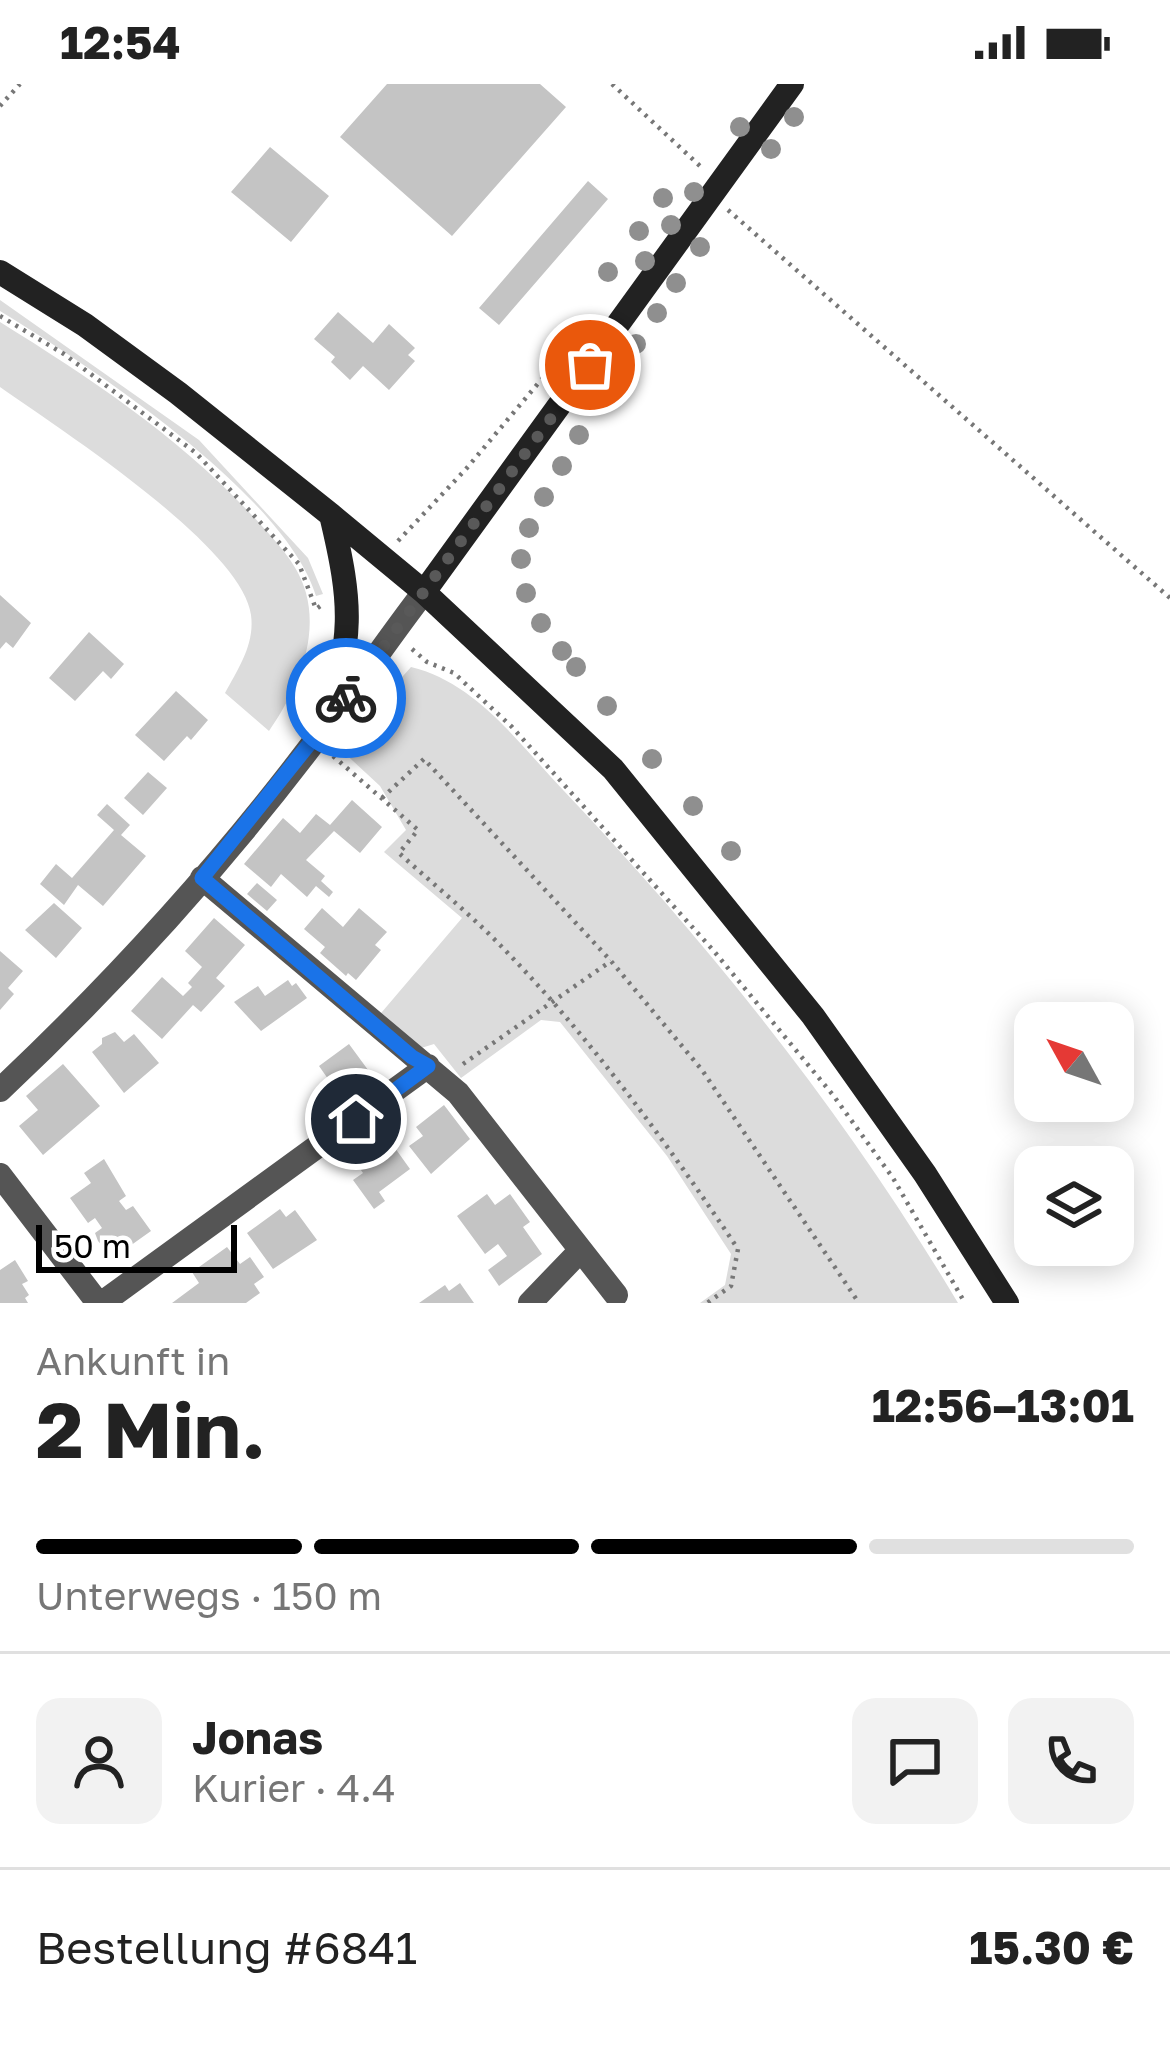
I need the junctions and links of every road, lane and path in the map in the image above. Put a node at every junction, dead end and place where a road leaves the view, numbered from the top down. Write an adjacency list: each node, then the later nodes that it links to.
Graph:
1 (20, 84): 4 (path)
2 (613, 84): 5 (path)
3 (792, 84): 5 (main road)
4 (0, 106)
5 (712, 196): 12 (main road); 13 (path)
6 (0, 272): 9 (main road)
7 (0, 316): 11 (path)
8 (560, 358): 10 (path)
9 (331, 515): 10 (main road); 11 (main road)
10 (384, 559): 12 (main road)
11 (346, 586): 15 (main road)
12 (424, 592): 14 (street); 30 (main road)
13 (1170, 598)
14 (393, 632): 15 (street); 29 (path)
15 (320, 734): 16 (path); 17 (street)
16 (382, 798): 18 (path); 19 (path)
17 (202, 878): 20 (street); 21 (street)
18 (611, 961): 19 (path); 28 (path)
19 (552, 1002): 20 (path); 27 (path)
20 (435, 1072): 23 (street); 25 (street)
21 (0, 1090)
22 (0, 1175): 25 (street)
23 (580, 1251): 24 (street); 26 (street)
24 (616, 1295)
25 (100, 1303)
26 (530, 1303)
27 (707, 1303)
28 (860, 1303)
29 (965, 1303)
30 (1006, 1303)

